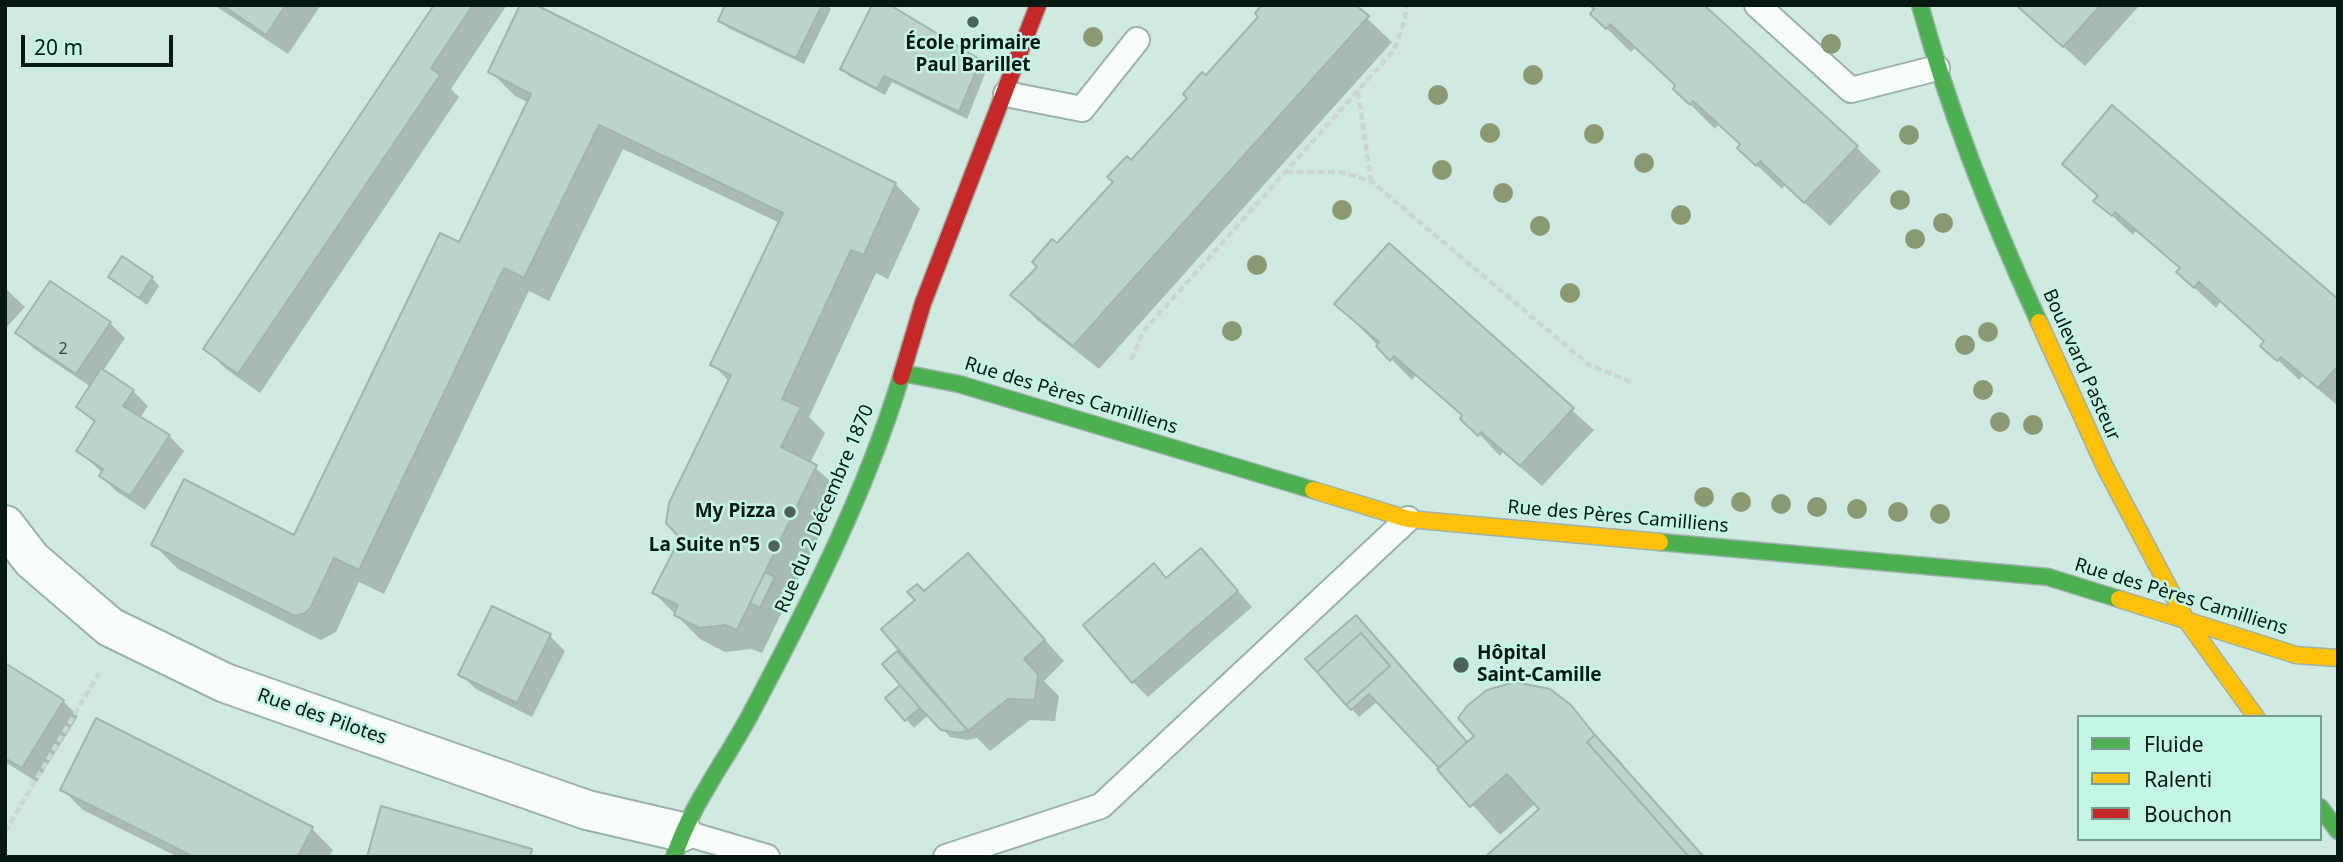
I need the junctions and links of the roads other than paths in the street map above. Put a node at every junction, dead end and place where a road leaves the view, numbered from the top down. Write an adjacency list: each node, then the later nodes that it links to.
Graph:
1 (1038, 5): 6 (street, Rue du 2 Décembre 1870)
2 (1757, 5): 5 (lane)
3 (1920, 5): 5 (street, Boulevard Pasteur)
4 (1138, 40): 6 (lane)
5 (1937, 68): 10 (street, Boulevard Pasteur)
6 (1006, 94): 7 (street, Rue du 2 Décembre 1870)
7 (902, 373): 8 (street, Rue des Pères Camilliens); 15 (street, Rue du 2 Décembre 1870)
8 (1408, 519): 10 (street, Rue des Pères Camilliens); 17 (lane)
9 (5, 525): 15 (street, Rue des Pilotes)
10 (2186, 620): 11 (street, Rue des Pères Camilliens); 12 (street, Boulevard Pasteur)
11 (2338, 658)
12 (2255, 715)
13 (2322, 810): 14 (street)
14 (2338, 831)
15 (678, 844): 16 (lane)
16 (767, 857)
17 (946, 857)

